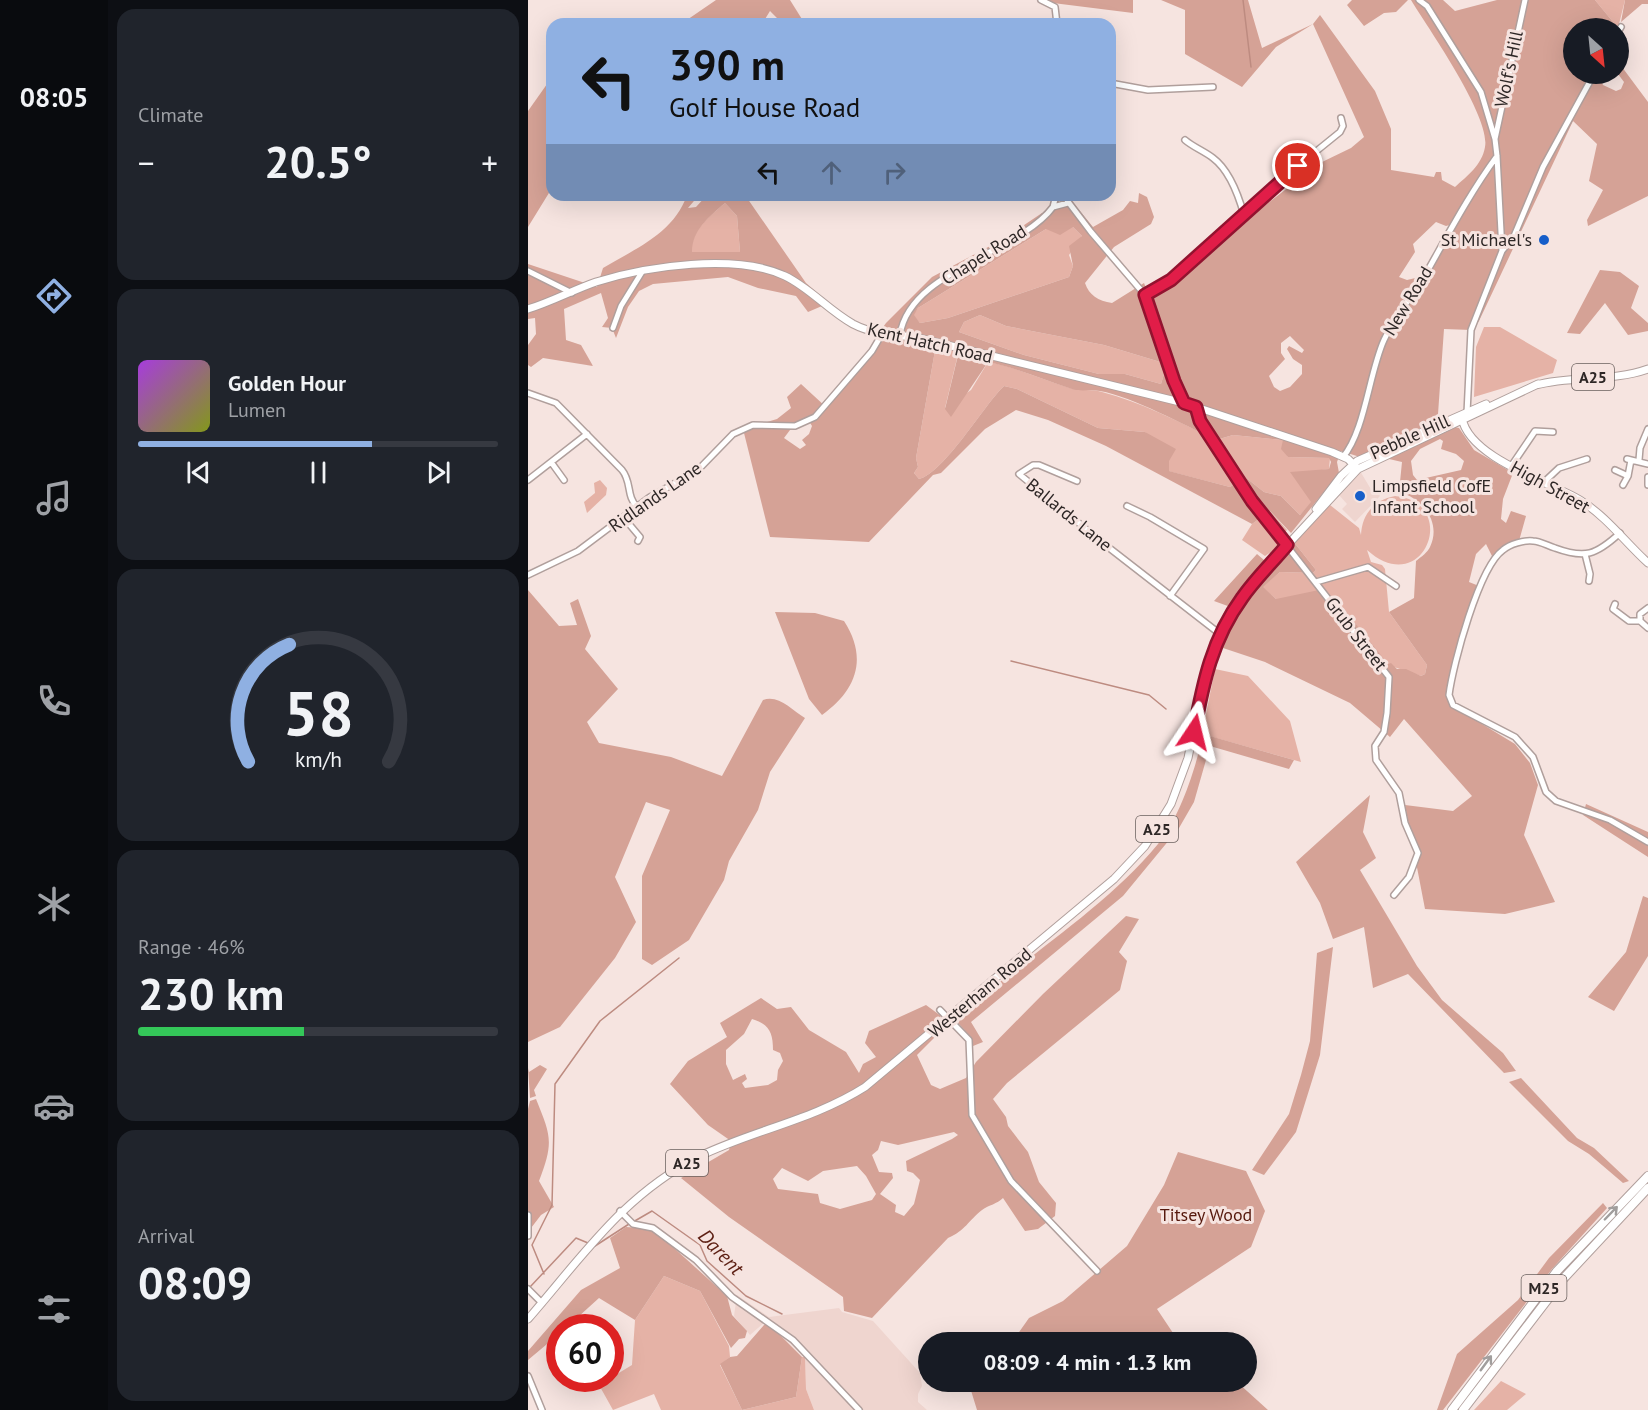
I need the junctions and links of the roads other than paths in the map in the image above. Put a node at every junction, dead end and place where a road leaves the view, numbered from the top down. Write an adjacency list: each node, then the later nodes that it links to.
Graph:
1 (1041, 0): 4 (street)
2 (1419, 0): 9 (street)
3 (1525, 0): 9 (street, Wolf's Hill)
4 (1056, 18)
5 (1116, 84): 7 (street)
6 (1589, 84): 16 (street)
7 (1213, 87)
8 (1341, 118): 15 (street)
9 (1495, 139): 11 (street)
10 (1185, 140): 15 (street)
11 (1497, 156): 16 (street); 33 (street, New Road)
12 (1054, 201): 14 (street)
13 (1068, 203): 14 (street); 20 (street)
14 (1053, 207): 24 (street, Chapel Road)
15 (1244, 215): 20 (street)
16 (1502, 251): 29 (street)
17 (528, 271): 19 (street)
18 (642, 272): 19 (main road, Kent Hatch Road); 22 (street); 23 (main road, Kent Hatch Road)
19 (572, 293): 21 (main road, Kent Hatch Road)
20 (1148, 294): 27 (street)
21 (528, 309)
22 (613, 328)
23 (882, 334): 24 (main road, Kent Hatch Road); 50 (street, Ridlands Lane)
24 (900, 335): 27 (main road, Kent Hatch Road)
25 (1648, 369): 29 (main road, A25)
26 (528, 395): 32 (street)
27 (1184, 403): 28 (main road, Kent Hatch Road)
28 (1196, 407): 33 (main road, Kent Hatch Road); 54 (street, Grub Street)
29 (1464, 416): 38 (main road, High Street); 39 (main road, Pebble Hill / A25)
30 (1648, 429): 35 (street)
31 (1553, 432): 38 (street)
32 (587, 434): 36 (street); 50 (street)
33 (1343, 457): 39 (main road)
34 (1587, 459): 46 (street)
35 (1639, 460): 37 (street); 41 (street)
36 (551, 462): 43 (street); 44 (street)
37 (1648, 464)
38 (1512, 465): 46 (main road, High Street)
39 (1353, 469): 54 (main road, Westerham Road / A25)
40 (1615, 470): 41 (street)
41 (1628, 477): 47 (street)
42 (1648, 477): 48 (street)
43 (528, 480)
44 (564, 480)
45 (1077, 482): 61 (street, Ballards Lane)
46 (1543, 483): 52 (main road, High Street)
47 (1623, 485)
48 (1648, 485)
49 (1127, 506): 61 (street)
50 (637, 507): 51 (street, Ridlands Lane)
51 (624, 518): 53 (street); 57 (street, Ridlands Lane)
52 (1620, 533): 55 (street); 56 (main road, High Street)
53 (641, 537)
54 (1289, 542): 59 (street, Grub Street); 66 (main road, Westerham Road / A25)
55 (1585, 554): 58 (street); 67 (street)
56 (1648, 563)
57 (528, 575)
58 (1589, 581)
59 (1316, 582): 60 (street); 68 (street, Grub Street)
60 (1396, 586)
61 (1170, 596): 66 (street, Ballards Lane)
62 (1615, 604): 64 (street)
63 (1648, 608): 64 (street)
64 (1640, 621): 65 (street)
65 (1648, 628)
66 (1220, 634): 70 (main road, Westerham Road / A25)
67 (1648, 842)
68 (1394, 895)
69 (940, 1010): 70 (street)
70 (948, 1020): 73 (main road, Westerham Road / A25); 76 (street)
71 (1648, 1176): 83 (highway, M25, one-way to 71)
72 (1648, 1188): 84 (highway, M25)
73 (620, 1211): 78 (main road, Westerham Road / A25); 82 (street)
74 (528, 1215): 75 (street)
75 (528, 1236)
76 (1097, 1271)
77 (528, 1289): 78 (street)
78 (542, 1303): 79 (main road, Westerham Road / A25)
79 (528, 1319)
80 (528, 1376): 81 (street)
81 (543, 1410)
82 (859, 1410)
83 (1452, 1410)
84 (1463, 1410)

